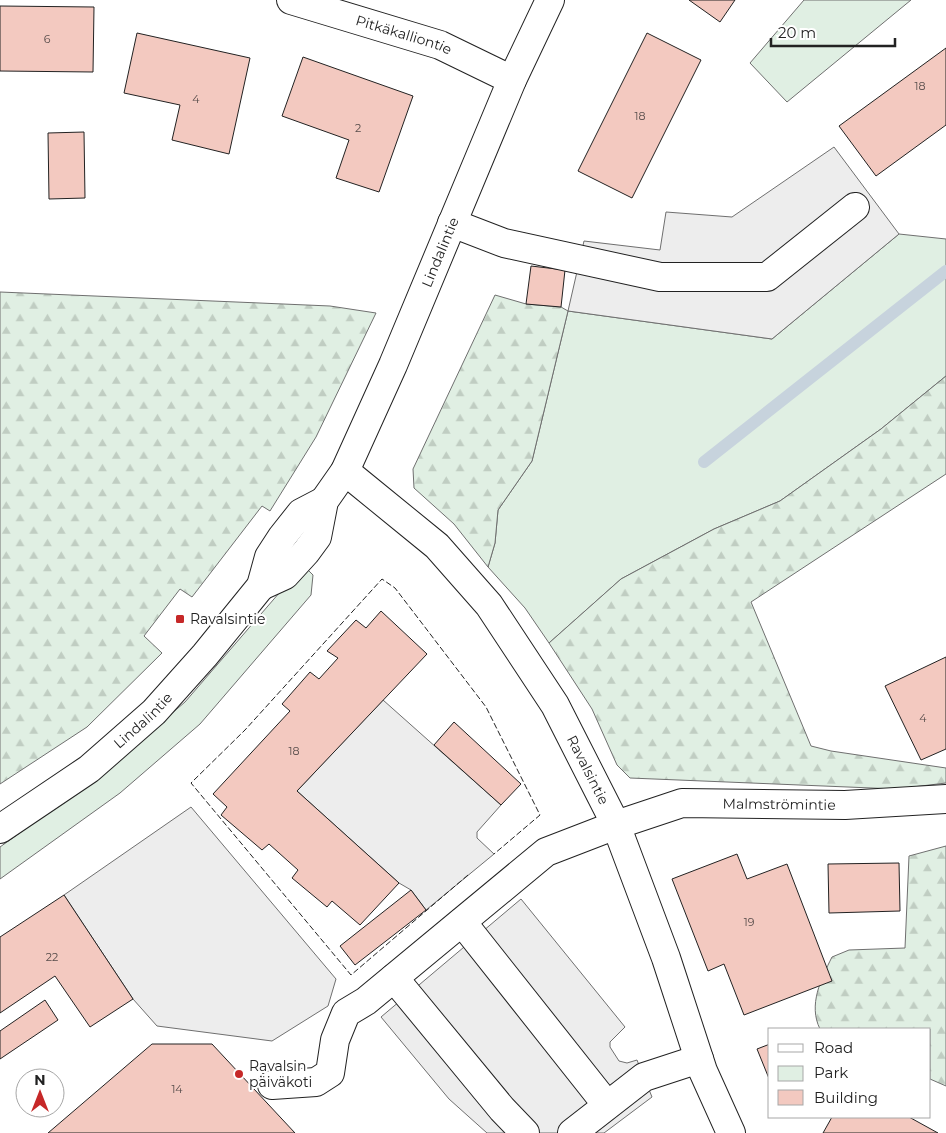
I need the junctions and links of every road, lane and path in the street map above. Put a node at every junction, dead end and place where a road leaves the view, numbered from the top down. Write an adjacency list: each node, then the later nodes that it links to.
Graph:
1 (291, 0): 3 (street, Pitkäkalliontie)
2 (550, 0): 3 (street, Lindalintie)
3 (512, 80): 5 (street, Lindalintie)
4 (855, 207): 5 (street)
5 (452, 223): 6 (street, Lindalintie)
6 (345, 471): 8 (street, Ravalsintie); 9 (street, Lindalintie)
7 (946, 798): 8 (street, Malmströmintie)
8 (616, 825): 10 (street, Malmströmintie); 12 (street, Ravalsintie)
9 (0, 828)
10 (462, 922): 11 (street, Malmströmintie); 14 (street)
11 (394, 978): 13 (street, Malmströmintie); 15 (street)
12 (699, 1059): 14 (street); 17 (street, Ravalsintie)
13 (272, 1085)
14 (607, 1105): 16 (street)
15 (526, 1133)
16 (572, 1133)
17 (731, 1133)

